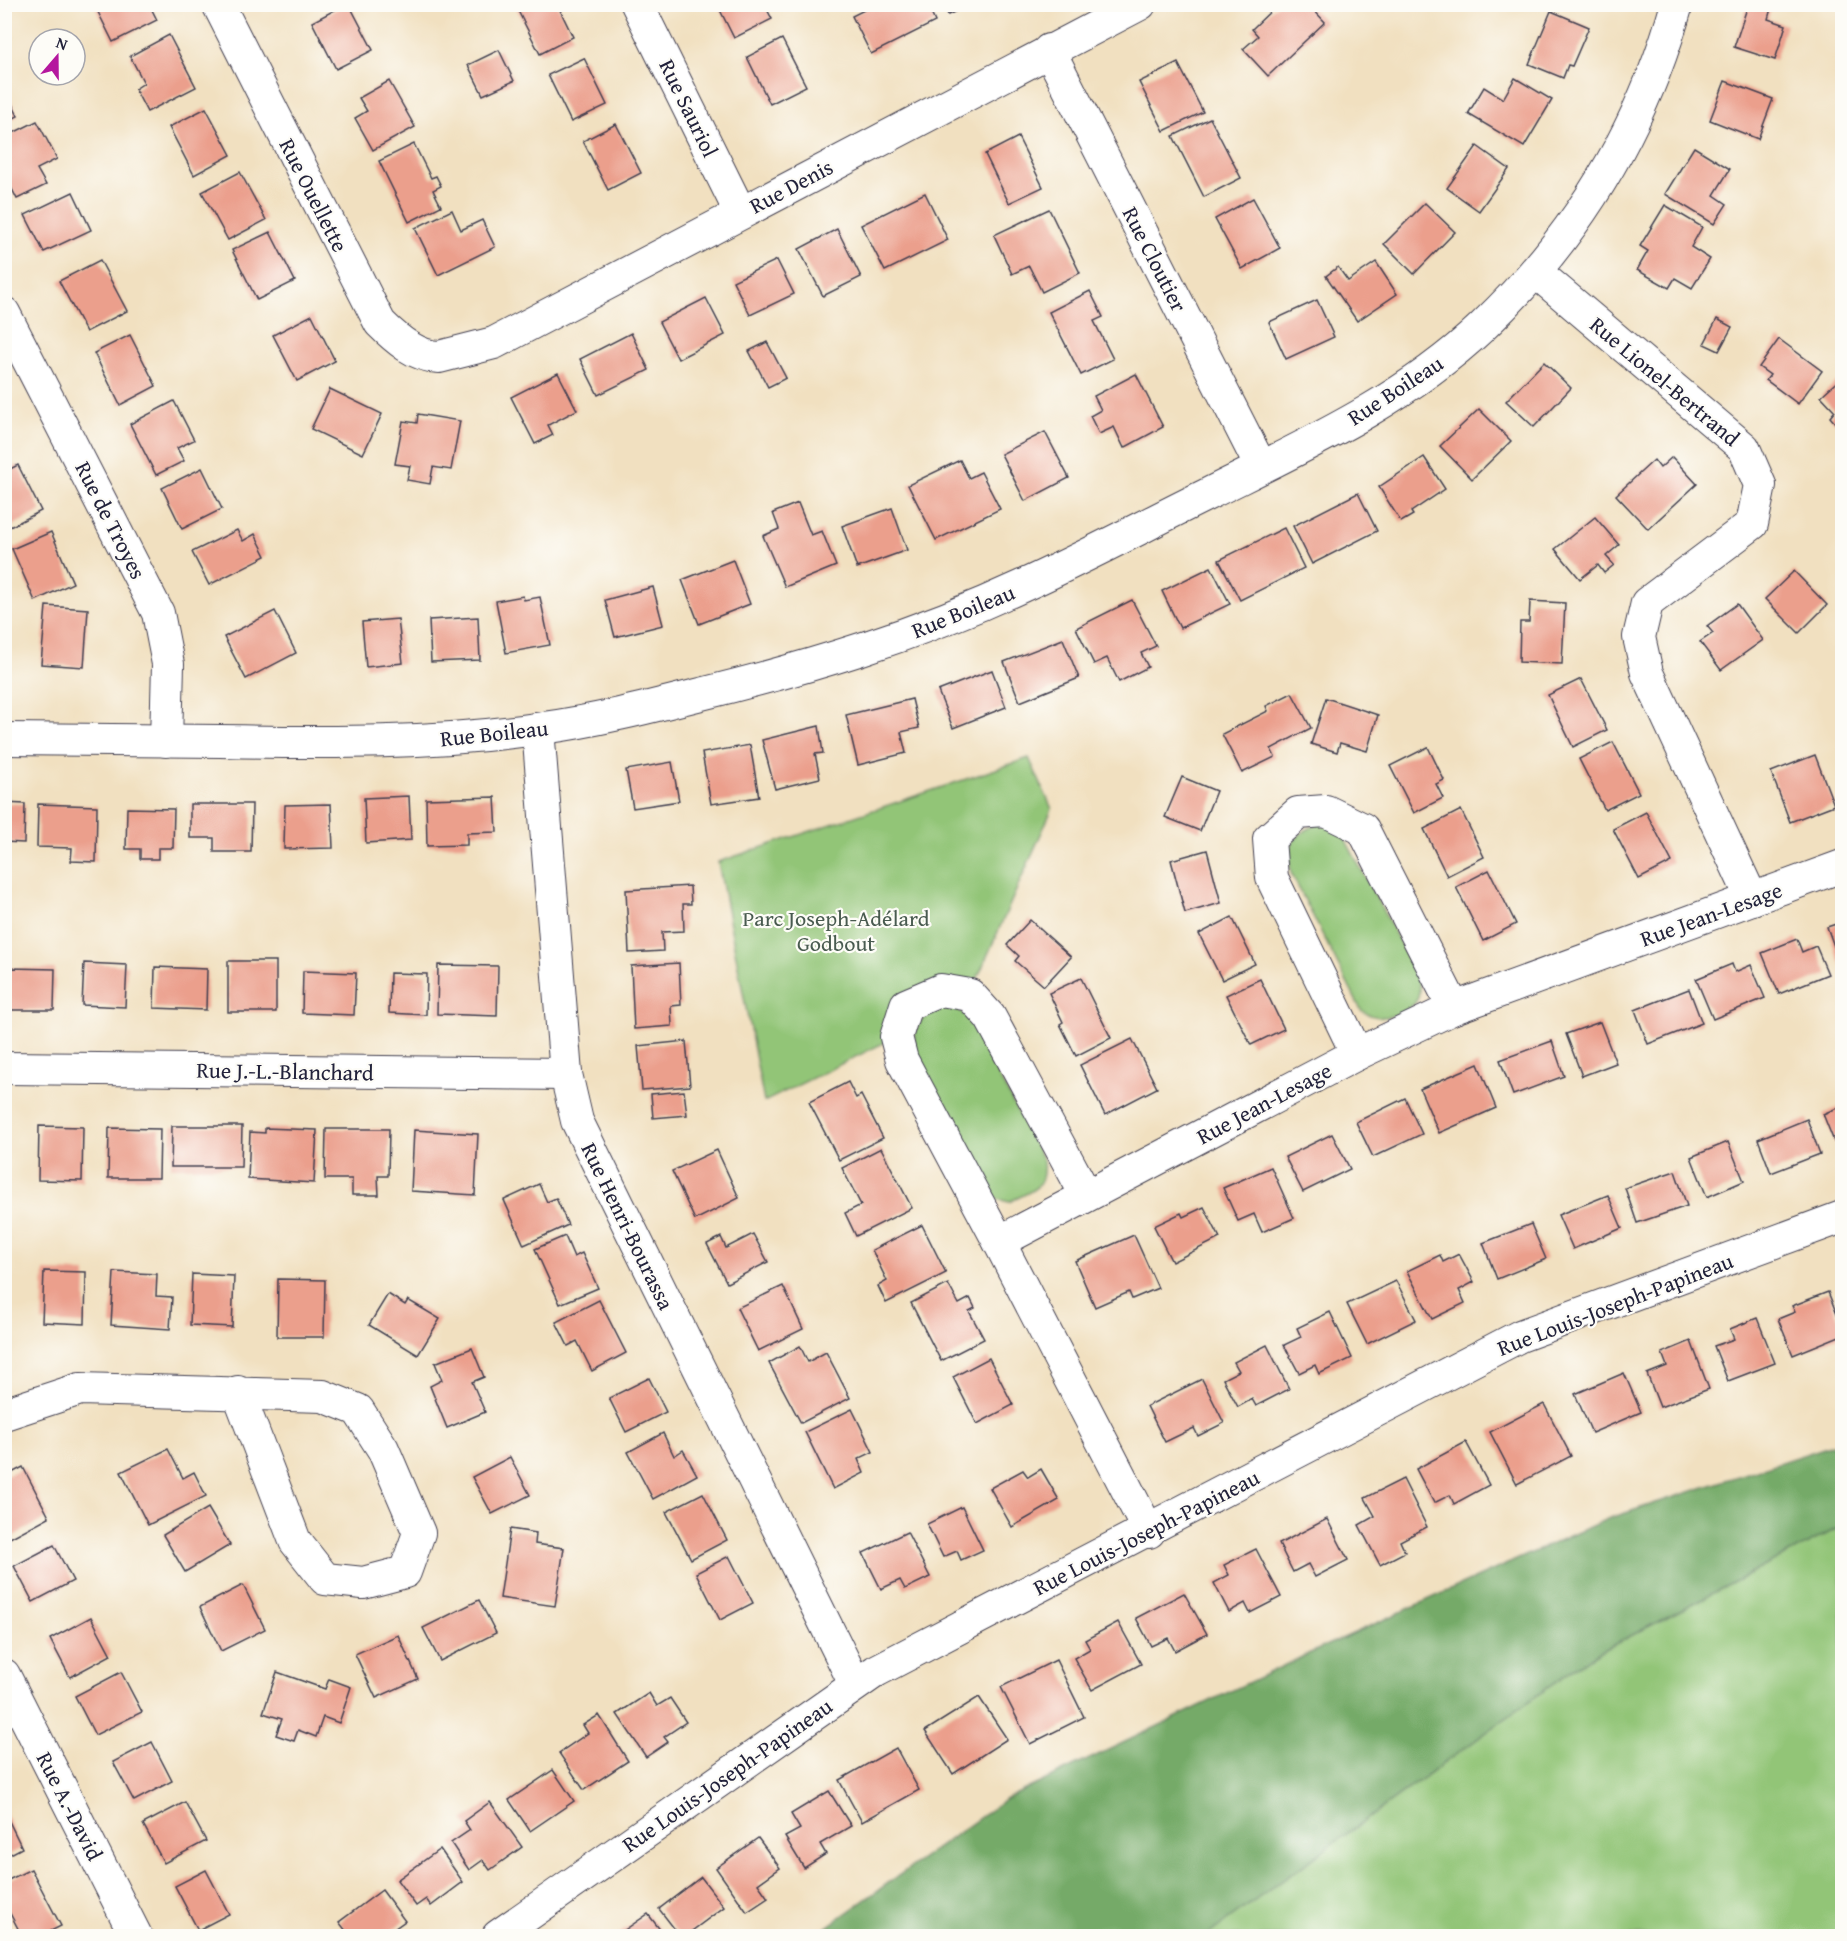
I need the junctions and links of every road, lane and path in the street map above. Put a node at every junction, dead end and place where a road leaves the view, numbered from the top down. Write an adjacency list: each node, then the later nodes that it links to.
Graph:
1 (218, 4): 9 (street, Rue Ouellette)
2 (637, 4): 6 (street, Rue Sauriol)
3 (1140, 4): 5 (street, Rue Denis)
4 (1677, 4): 7 (street, Rue Boileau)
5 (1050, 50): 6 (street, Rue Denis); 10 (street, Rue Cloutier)
6 (740, 212): 9 (street, Rue Denis)
7 (1536, 272): 10 (street, Rue Boileau); 15 (street, Rue Lionel-Bertrand)
8 (4, 313): 13 (street, Rue de Troyes)
9 (439, 357)
10 (1261, 467): 11 (street, Rue Boileau)
11 (538, 729): 13 (street, Rue Boileau); 19 (street, Rue Henri-Bourassa)
12 (4, 739): 13 (street, Rue Boileau)
13 (166, 741)
14 (1842, 866): 15 (street, Rue Jean-Lesage)
15 (1752, 899): 16 (street, Rue Jean-Lesage)
16 (1454, 1008): 17 (street, Rue Jean-Lesage); 17 (street)
17 (1357, 1054): 20 (street, Rue Jean-Lesage)
18 (4, 1068): 19 (street, Rue J.-L.-Blanchard)
19 (566, 1074): 27 (street, Rue Henri-Bourassa)
20 (1086, 1195): 22 (street, Rue Jean-Lesage); 22 (street)
21 (1842, 1217): 25 (street, Rue Louis-Joseph-Papineau)
22 (999, 1242): 25 (street)
23 (238, 1392): 23 (street); 24 (street)
24 (4, 1414)
25 (1149, 1532): 27 (street, Rue Louis-Joseph-Papineau)
26 (4, 1675): 28 (street, Rue A.-David)
27 (855, 1684): 29 (street, Rue Louis-Joseph-Papineau)
28 (136, 1936)
29 (498, 1936)

